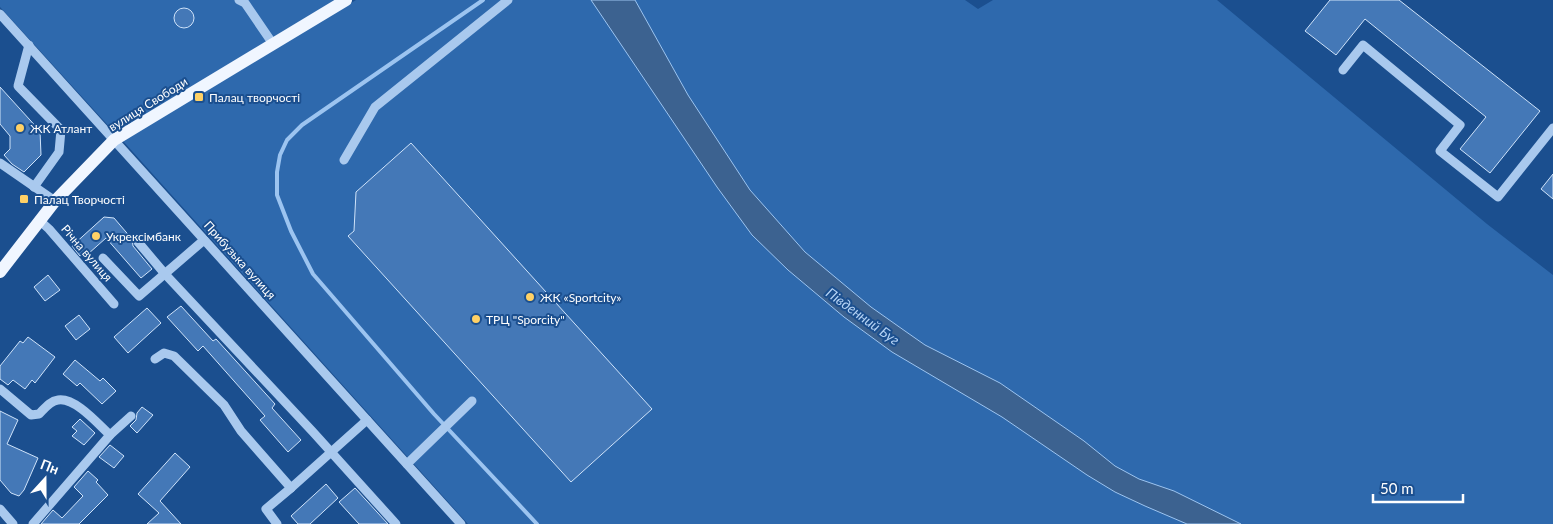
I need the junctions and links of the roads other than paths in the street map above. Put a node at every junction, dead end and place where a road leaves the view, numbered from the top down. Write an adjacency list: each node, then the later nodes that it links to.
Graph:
1 (240, 0): 5 (street)
2 (346, 0): 5 (main road, вулиця Свободи)
3 (508, 0): 10 (street)
4 (0, 14): 6 (street, Прибузька вулиця)
5 (273, 44): 9 (main road, вулиця Свободи)
6 (29, 45): 9 (street, Прибузька вулиця); 12 (street)
7 (1343, 70): 8 (street)
8 (1553, 128)
9 (114, 140): 13 (main road, вулиця Свободи); 15 (street, Прибузька вулиця)
10 (344, 160)
11 (0, 163): 12 (street)
12 (34, 186): 13 (street)
13 (55, 201): 14 (main road, вулиця Свободи)
14 (39, 220): 17 (main road, вулиця Свободи); 21 (street, Річна вулиця)
15 (204, 240): 20 (street); 26 (street, Прибузька вулиця)
16 (138, 242): 20 (street)
17 (4, 258): 19 (main road, вулиця Свободи)
18 (103, 258): 20 (street)
19 (0, 272)
20 (165, 274): 28 (street)
21 (114, 304)
22 (156, 359): 30 (street)
23 (0, 390): 27 (street)
24 (472, 401): 29 (street)
25 (130, 416): 27 (street)
26 (367, 420): 28 (street); 29 (street, Прибузька вулиця)
27 (110, 435): 33 (street)
28 (331, 452): 30 (street); 35 (street)
29 (407, 464): 36 (street, Прибузька вулиця)
30 (291, 488): 34 (street)
31 (0, 509): 32 (street)
32 (13, 524)
33 (33, 524)
34 (277, 524)
35 (396, 524)
36 (461, 524)

